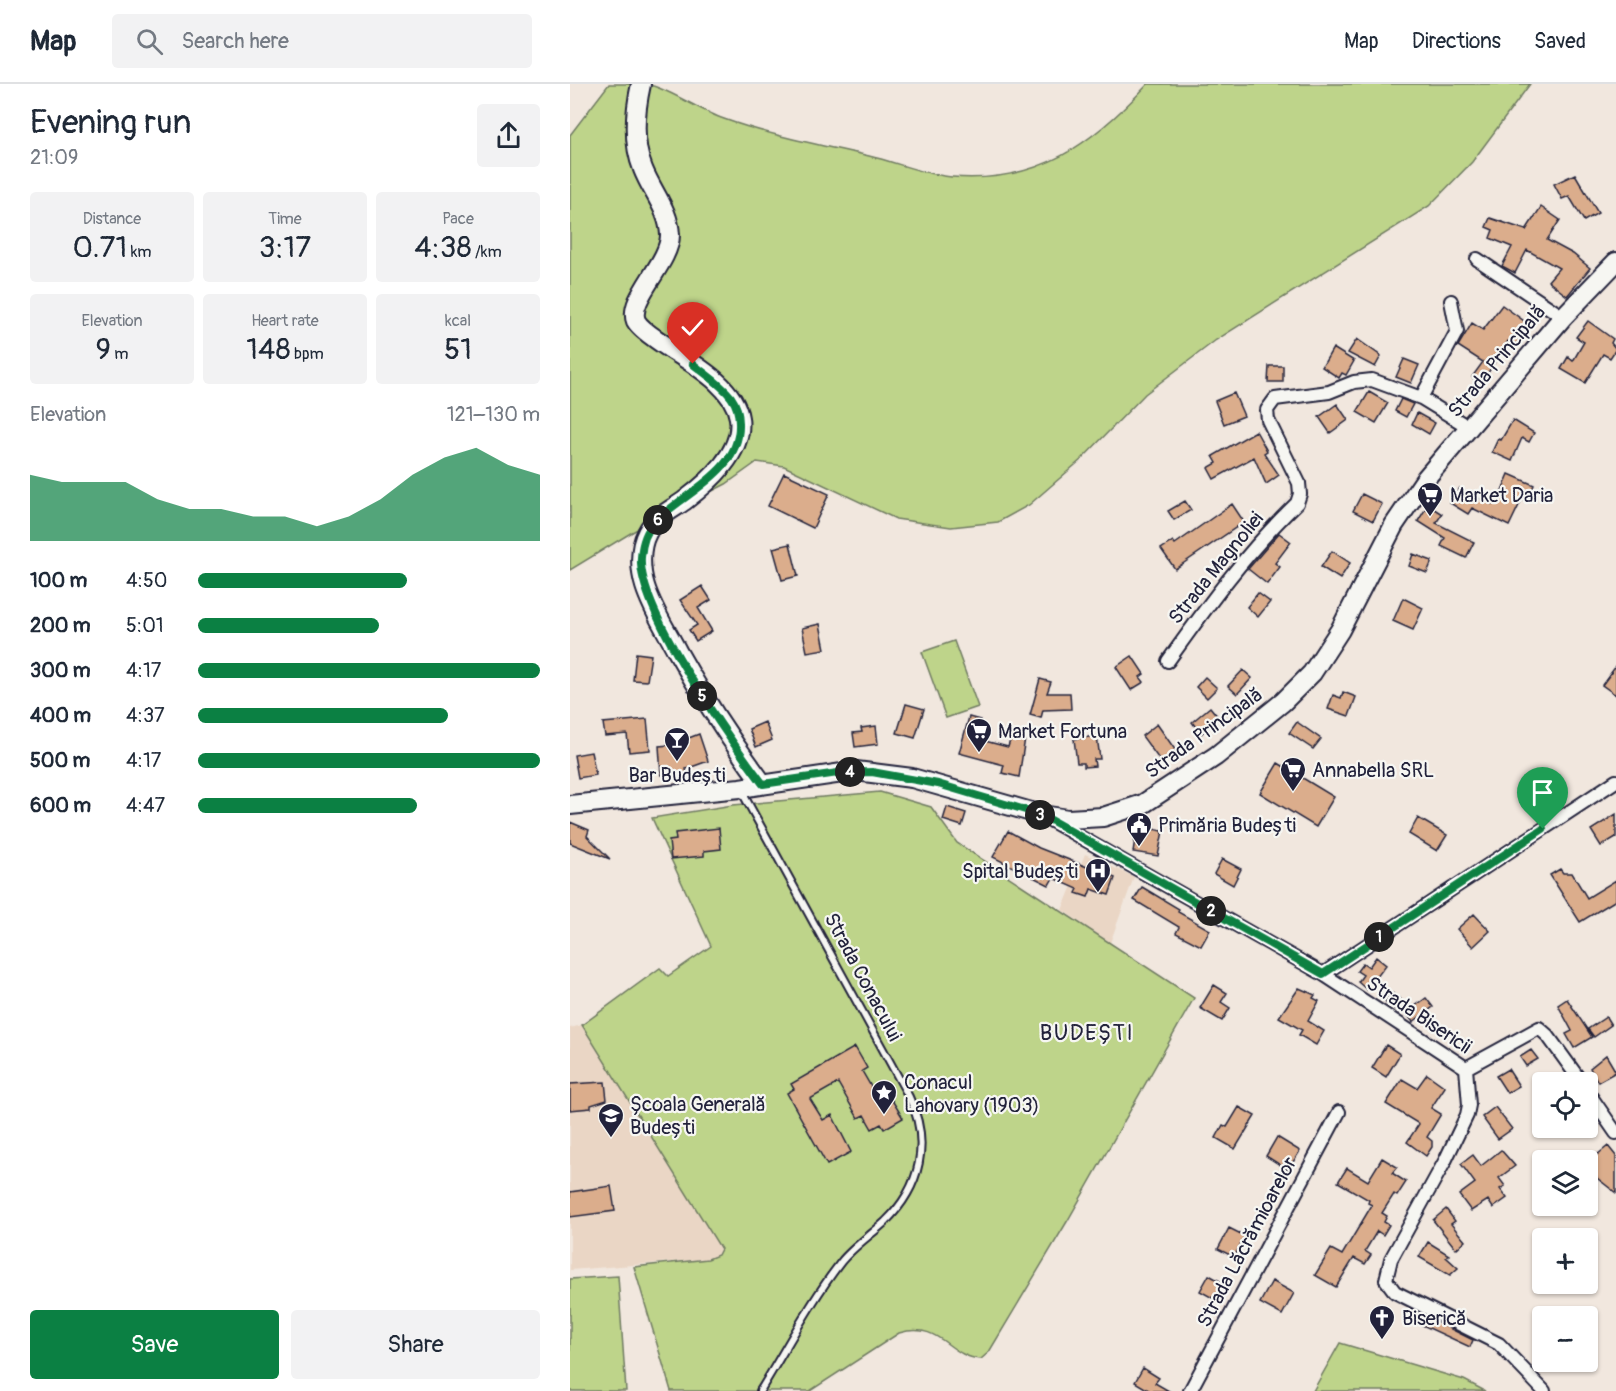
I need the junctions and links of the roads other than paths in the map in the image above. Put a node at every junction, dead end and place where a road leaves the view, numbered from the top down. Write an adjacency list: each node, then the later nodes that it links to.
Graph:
1 (641, 84): 10 (main road)
2 (1477, 259): 5 (street)
3 (1616, 261): 5 (main road, Strada Principală)
4 (1451, 301): 6 (street)
5 (1563, 317): 7 (main road, Strada Principală)
6 (1421, 398): 7 (street, Strada Magnoliei); 8 (street, Strada Magnoliei)
7 (1470, 428): 13 (main road, Strada Principală)
8 (1168, 661)
9 (1616, 781): 14 (street)
10 (763, 784): 11 (main road, Strada Principală); 13 (main road, Strada Principală)
11 (740, 788): 12 (main road, Strada Principală); 20 (lane, Strada Conacului)
12 (570, 805)
13 (1042, 815): 14 (street, Strada Bisericii)
14 (1323, 974): 15 (street, Strada Bisericii)
15 (1466, 1068): 16 (street); 22 (street, Strada Bisericii)
16 (1574, 1072)
17 (1598, 1107): 19 (street)
18 (1339, 1112): 21 (street, Strada Lăcrămioarelor)
19 (1616, 1133)
20 (760, 1391)
21 (1190, 1391)
22 (1544, 1391)

